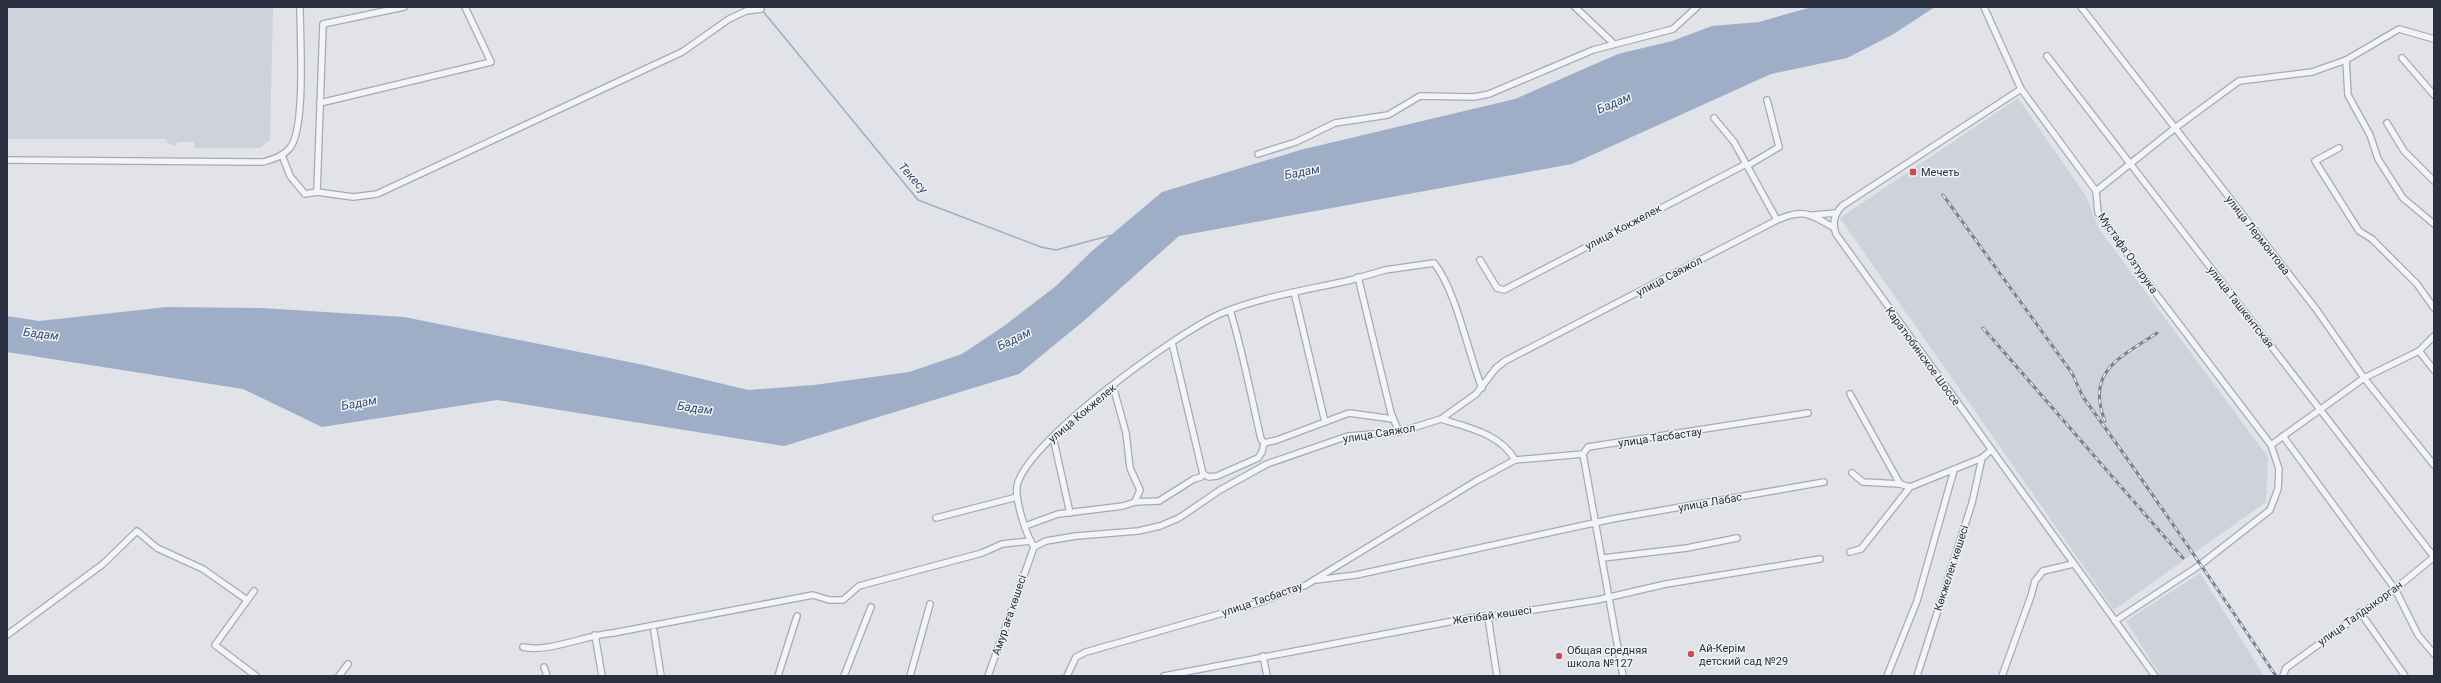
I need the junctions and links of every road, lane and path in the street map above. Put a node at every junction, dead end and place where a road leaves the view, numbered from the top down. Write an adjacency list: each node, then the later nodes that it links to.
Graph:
1 (300, 7): 24 (street)
2 (404, 7): 18 (street)
3 (465, 7): 18 (street)
4 (1575, 7): 11 (street)
5 (1697, 7): 9 (street)
6 (1984, 7): 15 (street)
7 (2081, 7): 21 (street, улица Лермонтова)
8 (761, 9): 30 (street)
9 (1689, 9): 11 (street)
10 (2434, 39): 14 (street)
11 (1613, 44): 23 (street)
12 (2047, 56): 26 (street, улица Ташкентская)
13 (2402, 58): 16 (street)
14 (2346, 60): 21 (street); 34 (street)
15 (2021, 89): 29 (street); 31 (street)
16 (2434, 95)
17 (1767, 100): 27 (street, улица Кокжелек)
18 (320, 103): 30 (street)
19 (1714, 118): 27 (street)
20 (2387, 122): 28 (street)
21 (2175, 128): 26 (street); 45 (street, улица Лермонтова)
22 (2339, 148): 39 (street)
23 (1258, 154)
24 (282, 155): 25 (street); 30 (street)
25 (7, 160)
26 (2130, 164): 29 (street); 49 (street, улица Ташкентская)
27 (1746, 165): 33 (street); 36 (street, улица Кокжелек)
28 (2434, 181)
29 (2096, 191): 58 (street, Мустафа Озтурука)
30 (317, 192)
31 (1836, 213): 32 (street); 35 (street)
32 (1813, 215): 33 (street, улица Саяжол); 35 (street, улица Саяжол)
33 (1777, 220): 47 (street, улица Саяжол)
34 (2434, 224)
35 (1834, 228): 59 (street, Каратюбинское Шоссе)
36 (1480, 260)
37 (1358, 277): 38 (street, улица Кокжелек); 47 (street, улица Кокжелек); 51 (street)
38 (1294, 292): 40 (street, улица Кокжелек); 53 (street)
39 (2434, 308)
40 (1230, 310): 42 (street, улица Кокжелек); 57 (street)
41 (2434, 336): 43 (street)
42 (1172, 343): 46 (street, улица Кокжелек); 66 (street)
43 (2419, 351): 44 (street); 45 (street)
44 (2434, 370)
45 (2364, 378): 49 (street); 63 (street, улица Лермонтова)
46 (1113, 386): 55 (street, улица Кокжелек); 71 (street)
47 (1482, 388): 52 (street, улица Саяжол)
48 (1850, 394): 68 (street)
49 (2320, 409): 56 (street); 80 (street, улица Ташкентская)
50 (1808, 413): 60 (street, улица Тасбастау)
51 (1393, 419): 53 (street); 54 (street)
52 (1441, 419): 54 (street, улица Саяжол); 62 (street)
53 (1325, 422): 57 (street)
54 (1398, 432): 78 (street, улица Саяжол)
55 (1053, 436): 70 (street, улица Кокжелек); 72 (street)
56 (2283, 436): 58 (street); 85 (street)
57 (1262, 441): 66 (street)
58 (2271, 445): 94 (street, Мустафа Озтурука)
59 (1990, 451): 61 (street); 83 (street, Каратюбинское Шоссе)
60 (1583, 454): 62 (street, улица Тасбастау); 74 (street)
61 (1982, 458): 64 (street); 118 (street, Көкжелек көшесі)
62 (1514, 460): 84 (street, улица Тасбастау)
63 (2434, 465)
64 (1954, 470): 69 (street); 117 (street)
65 (1852, 473): 68 (street)
66 (1203, 474): 71 (street)
67 (1824, 482): 74 (street, улица Лабас)
68 (1900, 484): 69 (street)
69 (1910, 487): 79 (street)
70 (1017, 497): 73 (street); 75 (street, улица Кокжелек)
71 (1136, 502): 72 (street)
72 (1070, 513): 75 (street)
73 (936, 518)
74 (1596, 524): 81 (street); 84 (street, улица Лабас)
75 (1025, 526): 77 (street, улица Кокжелек)
76 (1737, 538): 81 (street)
77 (1030, 541): 78 (street, улица Кокжелек); 97 (street)
78 (1034, 547): 111 (street, Амур аға көшесі)
79 (1850, 552)
80 (2434, 557): 85 (street, улица Талдыкорган)
81 (1603, 558): 87 (street)
82 (1820, 559): 87 (street, Жетібай көшесі)
83 (2074, 564): 94 (street, Каратюбинское Шоссе); 119 (street)
84 (1312, 581): 112 (street, улица Тасбастау)
85 (2394, 589): 91 (street, улица Талдыкорган); 99 (street)
86 (254, 591): 88 (street)
87 (1610, 596): 93 (street, Жетібай көшесі); 116 (street)
88 (247, 600): 96 (street); 103 (street)
89 (930, 604): 110 (street)
90 (871, 607): 109 (street)
91 (2360, 612): 121 (street, улица Талдыкорган); 122 (street)
92 (797, 616): 108 (street)
93 (1488, 617): 100 (street, Жетібай көшесі); 115 (street)
94 (2115, 621): 120 (street, Каратюбинское Шоссе)
95 (654, 631): 107 (street)
96 (7, 635)
97 (595, 635): 98 (street); 106 (street)
98 (523, 647)
99 (2434, 654)
100 (1263, 656): 113 (street, Жетібай көшесі); 114 (street)
101 (348, 664): 104 (street)
102 (544, 668): 105 (street)
103 (256, 676)
104 (339, 676)
105 (547, 676)
106 (602, 676)
107 (661, 676)
108 (778, 676)
109 (844, 676)
110 (910, 676)
111 (988, 676)
112 (1067, 676)
113 (1164, 676)
114 (1267, 676)
115 (1497, 676)
116 (1623, 676)
117 (1887, 676)
118 (1917, 676)
119 (2002, 676)
120 (2154, 676)
121 (2283, 676)
122 (2405, 676)

